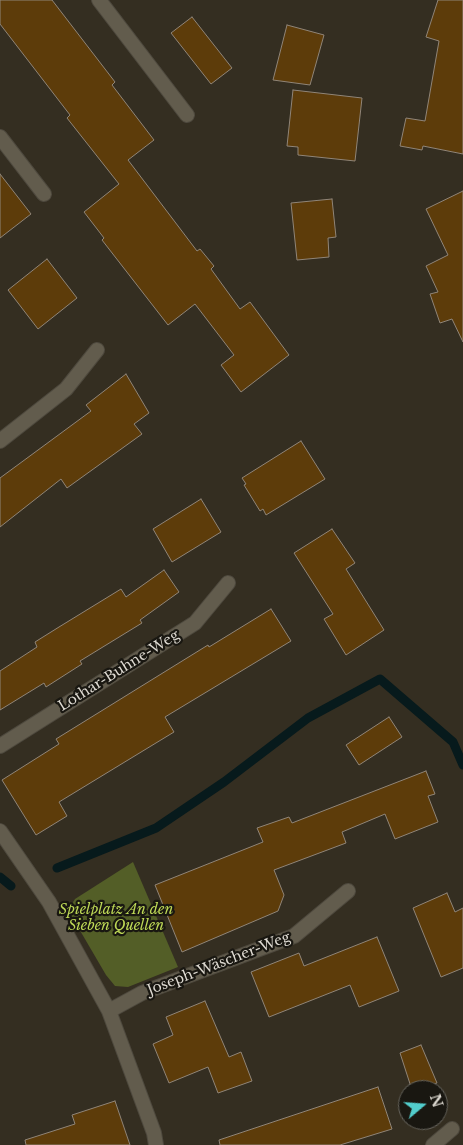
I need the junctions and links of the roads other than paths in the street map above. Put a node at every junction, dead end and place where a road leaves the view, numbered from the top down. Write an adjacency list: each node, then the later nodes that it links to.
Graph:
1 (99, 0): 2 (street)
2 (187, 115)
3 (0, 137): 4 (street)
4 (44, 194)
5 (97, 350): 6 (street)
6 (0, 441)
7 (228, 584): 8 (street, Lothar-Buhne-Weg)
8 (0, 746)
9 (0, 831): 11 (street)
10 (348, 891): 11 (street, Joseph-Wäscher-Weg)
11 (109, 1011): 13 (street)
12 (452, 1129): 14 (street)
13 (156, 1145)
14 (433, 1145)

